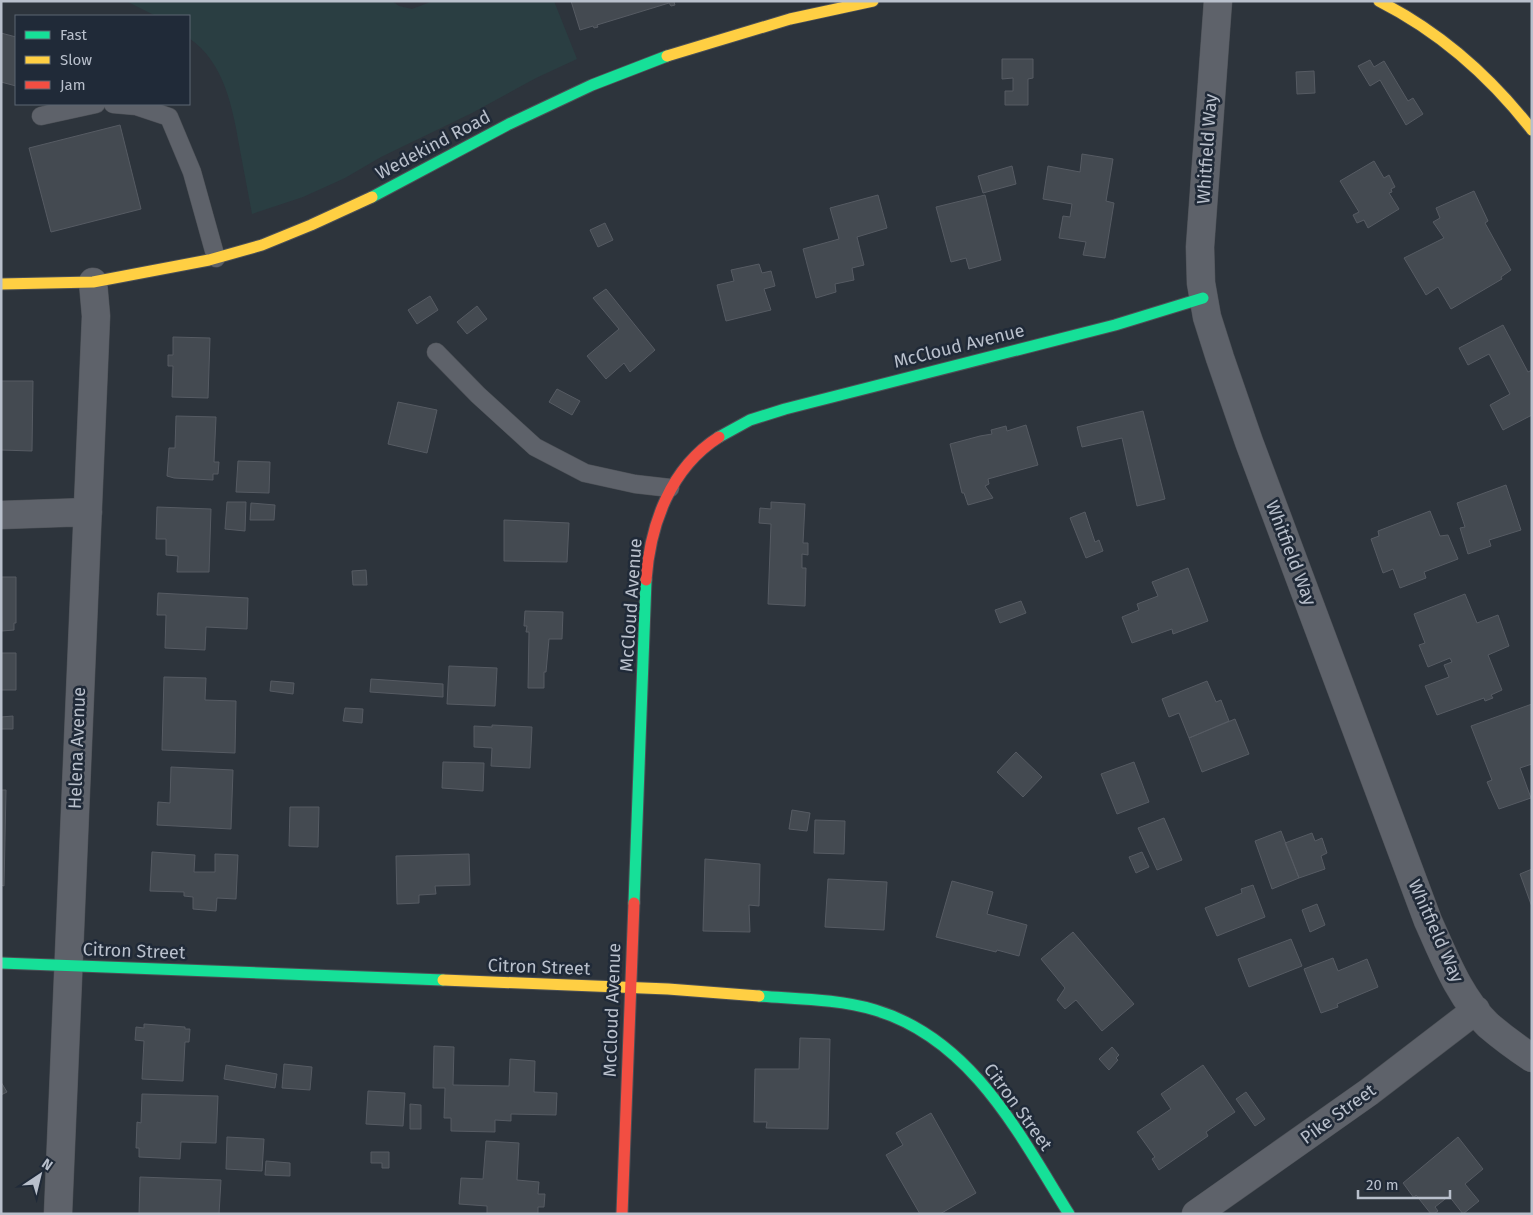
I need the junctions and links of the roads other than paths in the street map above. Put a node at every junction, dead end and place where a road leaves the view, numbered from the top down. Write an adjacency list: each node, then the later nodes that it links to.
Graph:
1 (873, 1): 8 (street, Wedekind Road)
2 (1218, 1): 11 (street, Whitfield Way)
3 (1379, 1): 7 (street)
4 (91, 105): 6 (lane)
5 (125, 105): 8 (lane)
6 (41, 116)
7 (1532, 130)
8 (216, 258): 9 (street, Wedekind Road)
9 (93, 282): 10 (street, Wedekind Road); 14 (street, Helena Avenue)
10 (1, 284)
11 (1204, 298): 13 (street, McCloud Avenue); 19 (street, Whitfield Way)
12 (436, 352): 13 (lane)
13 (670, 488): 18 (street, McCloud Avenue)
14 (88, 512): 15 (street); 17 (street, Helena Avenue)
15 (1, 515)
16 (1, 964): 17 (street, Citron Street)
17 (68, 966): 18 (street, Citron Street); 21 (street, Helena Avenue)
18 (631, 987): 22 (street, McCloud Avenue); 23 (street, Citron Street)
19 (1476, 1010): 20 (street, Whitfield Way); 24 (street, Pike Street)
20 (1532, 1058)
21 (58, 1214)
22 (622, 1214)
23 (1069, 1214)
24 (1196, 1214)

